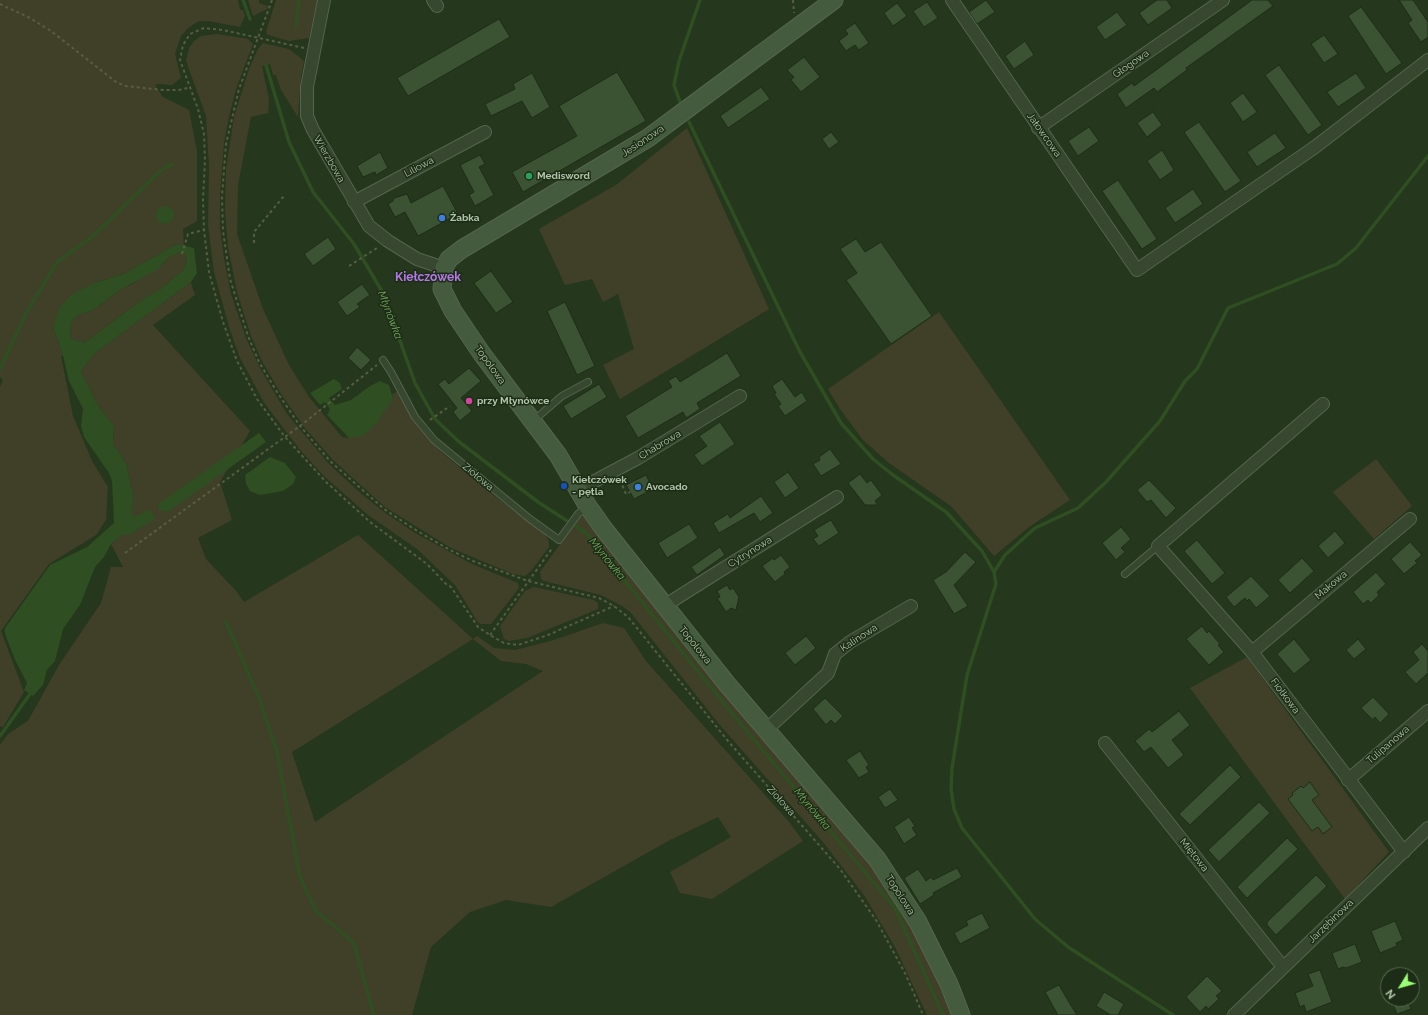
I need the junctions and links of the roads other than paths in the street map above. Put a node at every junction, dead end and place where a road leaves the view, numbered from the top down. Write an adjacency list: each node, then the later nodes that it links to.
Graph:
1 (324, 0): 8 (street, Wierzbowa)
2 (834, 0): 9 (street, Jesionowa)
3 (952, 0): 6 (street, Jałowcowa)
4 (1222, 0): 6 (street, Głogowa)
5 (1428, 60): 6 (street, Jałowcowa)
6 (1038, 128)
7 (485, 132): 8 (street, Liliowa)
8 (354, 202): 9 (street, Wierzbowa)
9 (444, 268): 14 (street, Topolowa)
10 (382, 360): 17 (lane, Ziołowa)
11 (588, 382): 14 (lane)
12 (740, 396): 15 (street, Chabrowa)
13 (1323, 404): 19 (street)
14 (533, 421): 15 (street, Topolowa)
15 (578, 490): 17 (street, Topolowa)
16 (837, 497): 21 (street, Cytrynowa)
17 (582, 510): 21 (street, Topolowa)
18 (1410, 519): 23 (street, Makowa)
19 (1158, 546): 20 (lane); 23 (street, Fiołkowa)
20 (1125, 574)
21 (664, 606): 25 (street, Topolowa)
22 (911, 606): 25 (street, Kalinowa)
23 (1252, 652): 27 (street, Fiołkowa)
24 (1428, 711): 27 (street, Tulipanowa)
25 (766, 730): 31 (street, Topolowa)
26 (1105, 743): 30 (street, Miętowa)
27 (1348, 780): 29 (street, Fiołkowa)
28 (1428, 828): 29 (street, Jarzębinowa)
29 (1404, 852): 30 (street, Jarzębinowa)
30 (1283, 967): 32 (street, Jarzębinowa)
31 (961, 1015)
32 (1234, 1015)

